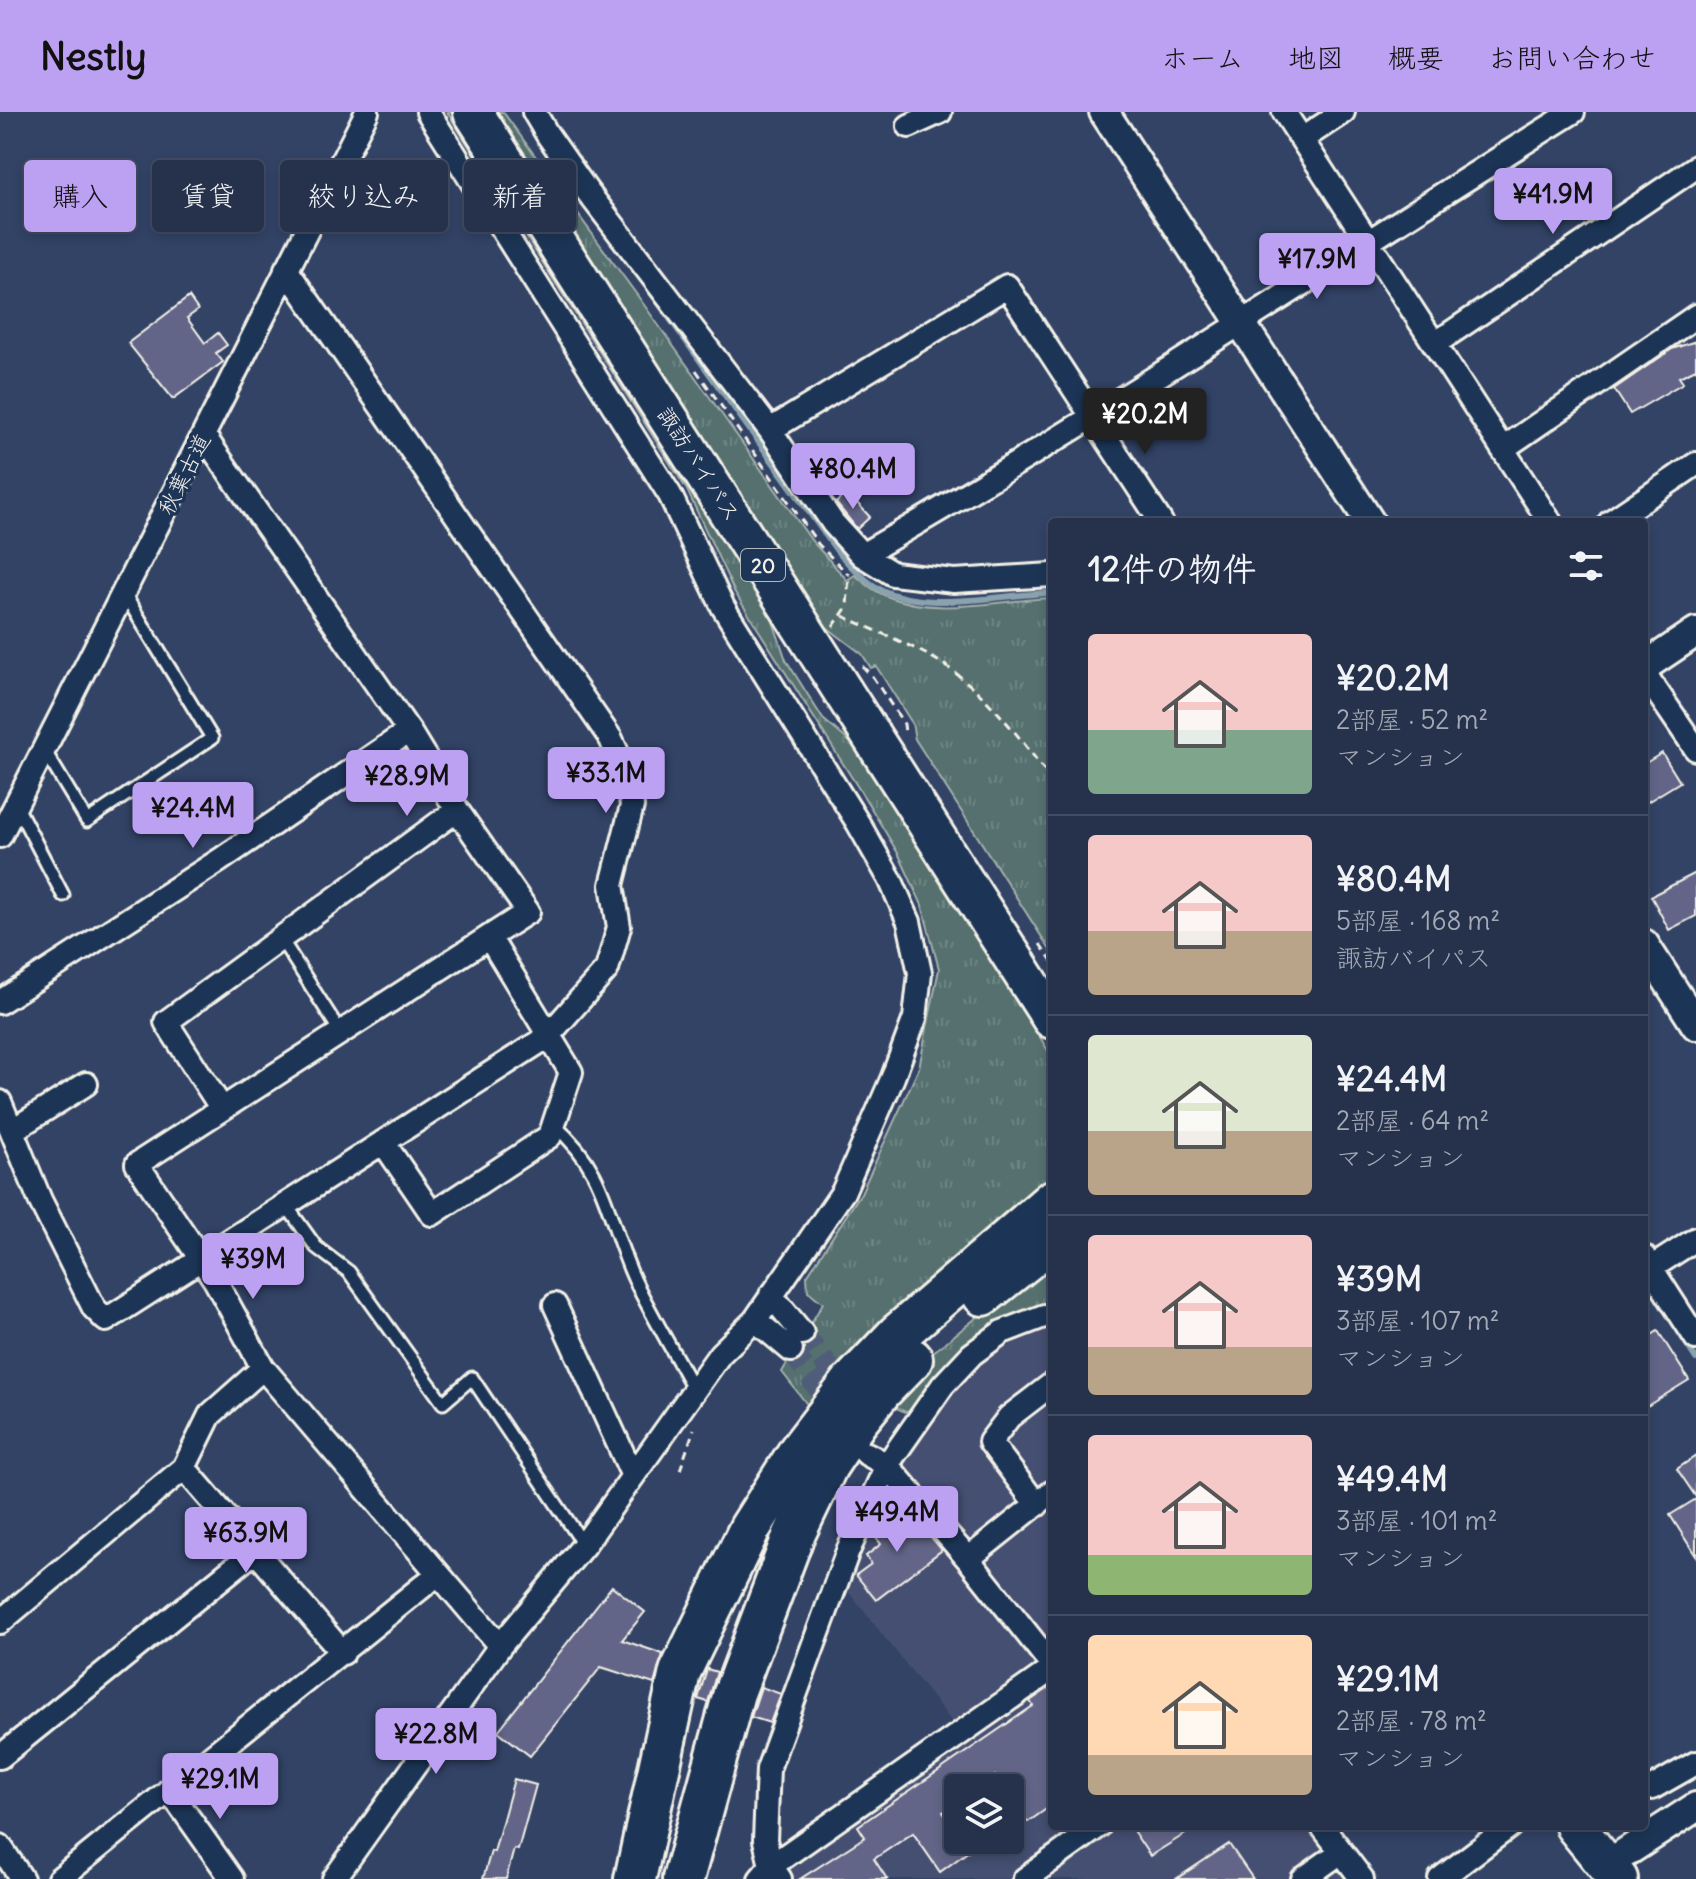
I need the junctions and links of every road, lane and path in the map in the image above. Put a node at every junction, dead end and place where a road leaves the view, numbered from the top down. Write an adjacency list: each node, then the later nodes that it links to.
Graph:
1 (367, 112): 14 (street, 秋葉古道)
2 (428, 112): 63 (street)
3 (473, 112): 46 (highway, 諏訪バイパス / 20)
4 (534, 112): 20 (street)
5 (940, 112): 10 (street)
6 (1104, 112): 16 (street)
7 (1284, 112): 11 (street)
8 (1343, 112): 11 (street)
9 (1573, 112): 13 (street)
10 (909, 126)
11 (1302, 139): 13 (street)
12 (1696, 167): 17 (street)
13 (1369, 240): 16 (street); 17 (street)
14 (286, 269): 21 (street, 秋葉古道); 49 (street)
15 (1696, 316): 22 (street)
16 (1240, 324): 19 (street); 25 (street)
17 (1436, 343): 22 (street)
18 (688, 359): 37 (path)
19 (1091, 416): 20 (street); 24 (street); 28 (street)
20 (770, 430): 28 (street)
21 (204, 436): 30 (street, 秋葉古道); 34 (street)
22 (1504, 448): 26 (street)
23 (1696, 464): 27 (street)
24 (1158, 518)
25 (1367, 518)
26 (1548, 518)
27 (1616, 518)
28 (862, 555): 29 (street)
29 (1048, 575)
30 (123, 592): 35 (street, 秋葉古道); 35 (lane)
31 (1696, 632): 32 (street)
32 (1648, 664)
33 (1648, 679): 36 (street)
34 (409, 731): 39 (street); 45 (street)
35 (43, 748): 38 (street, 秋葉古道)
36 (1696, 749)
37 (1048, 776)
38 (15, 803): 40 (street, 秋葉古道); 41 (lane)
39 (457, 810): 42 (street); 43 (street)
40 (0, 836)
41 (63, 895)
42 (489, 937): 48 (street); 49 (street)
43 (281, 939): 48 (lane); 52 (street)
44 (1648, 950): 47 (street)
45 (0, 1002)
46 (1048, 1013)
47 (1696, 1025)
48 (341, 1033): 52 (street)
49 (547, 1037): 53 (street); 55 (street)
50 (86, 1084): 54 (street)
51 (0, 1102): 54 (street)
52 (222, 1109): 60 (street)
53 (554, 1125): 55 (street); 70 (lane)
54 (13, 1130): 60 (street)
55 (383, 1142): 57 (street)
56 (1048, 1204): 103 (highway)
57 (286, 1205): 60 (street); 76 (lane)
58 (1696, 1239): 61 (street)
59 (1048, 1243): 104 (highway)
60 (201, 1259): 68 (street)
61 (1648, 1262)
62 (1648, 1264): 67 (street)
63 (771, 1295): 66 (street); 66 (street)
64 (555, 1305): 74 (street)
65 (1048, 1316): 71 (street)
66 (755, 1320): 70 (street)
67 (1696, 1338)
68 (263, 1368): 73 (street); 79 (street)
69 (1048, 1387): 75 (street)
70 (694, 1390): 74 (street)
71 (889, 1450): 72 (street); 78 (street); 98 (street)
72 (867, 1454)
73 (184, 1468): 77 (street); 80 (street)
74 (633, 1476): 76 (street)
75 (1044, 1498): 78 (street)
76 (584, 1545): 81 (street)
77 (255, 1551): 82 (street); 85 (street)
78 (968, 1559): 83 (street)
79 (438, 1574): 81 (street); 82 (street)
80 (0, 1622)
81 (500, 1646): 102 (street)
82 (343, 1653): 88 (street)
83 (1048, 1662)
84 (1048, 1670): 98 (street)
85 (0, 1757)
86 (1696, 1763): 87 (street)
87 (1648, 1788)
88 (169, 1790): 100 (street); 101 (street)
89 (1696, 1807): 97 (street)
90 (1093, 1830): 105 (street)
91 (1325, 1830): 96 (street)
92 (1505, 1830): 108 (street)
93 (1577, 1830): 97 (highway)
94 (1590, 1830): 97 (highway)
95 (0, 1846): 99 (street)
96 (1341, 1852): 106 (street); 107 (street)
97 (1604, 1874)
98 (770, 1875)
99 (22, 1879)
100 (59, 1879)
101 (232, 1879)
102 (334, 1879)
103 (635, 1879)
104 (683, 1879)
105 (1025, 1879)
106 (1303, 1879)
107 (1362, 1879)
108 (1440, 1879)

